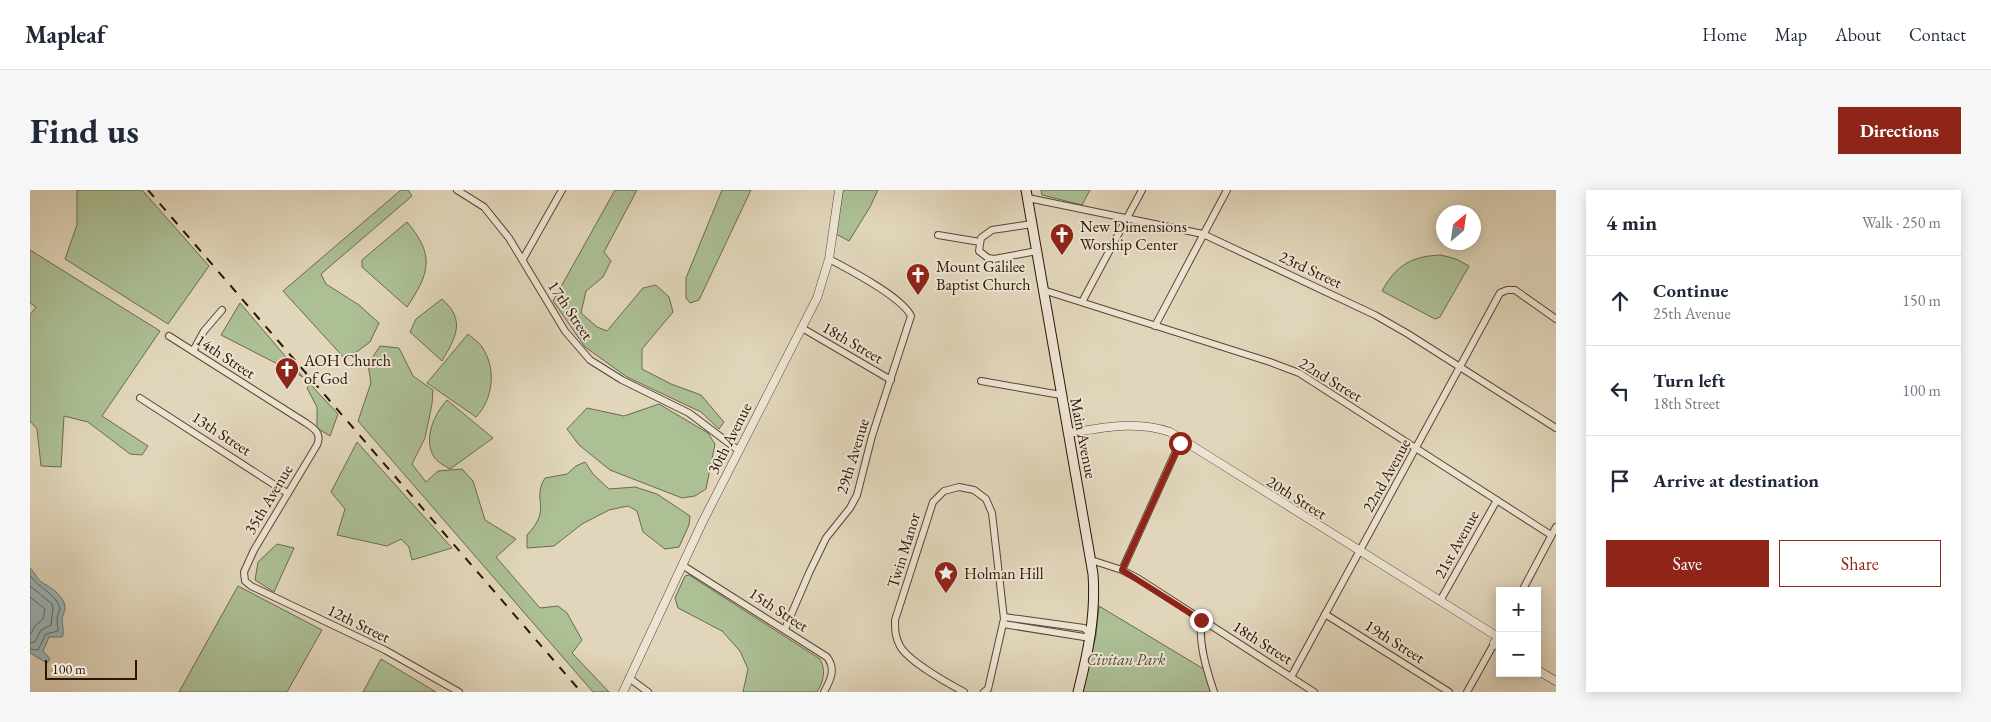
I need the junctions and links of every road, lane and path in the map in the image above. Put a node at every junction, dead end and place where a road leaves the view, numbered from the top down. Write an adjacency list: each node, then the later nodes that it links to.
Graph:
1 (457, 190): 13 (street, 17th Street)
2 (562, 190): 13 (street)
3 (839, 190): 14 (street, 30th Avenue)
4 (1142, 190): 7 (street)
5 (1228, 190): 9 (street)
6 (1027, 194): 7 (street, 23rd Street); 8 (main road, Main Avenue)
7 (1126, 219): 9 (street, 23rd Street); 16 (street)
8 (1032, 224): 11 (street); 12 (main road, Main Avenue)
9 (1204, 234): 19 (street); 23 (street, 23rd Street)
10 (938, 235): 11 (street)
11 (980, 242): 12 (street)
12 (1037, 251): 15 (main road, Main Avenue)
13 (523, 259): 33 (street, 17th Street)
14 (829, 259): 20 (street, 30th Avenue); 24 (street, 29th Avenue)
15 (1044, 290): 16 (street, 22nd Street); 26 (main road, Main Avenue)
16 (1082, 302): 19 (street, 22nd Street)
17 (222, 310): 22 (street)
18 (1556, 318): 23 (street, 22nd Avenue)
19 (1155, 326): 32 (street, 22nd Street)
20 (802, 328): 24 (street, 18th Street); 33 (street, 30th Avenue)
21 (169, 336): 22 (street, 14th Street)
22 (193, 351): 30 (street, 14th Street)
23 (1459, 367): 28 (street, 23rd Street); 32 (street, 22nd Avenue)
24 (891, 380): 48 (street, 29th Avenue)
25 (981, 381): 26 (street)
26 (1061, 395): 29 (main road, Main Avenue)
27 (140, 398): 34 (street, 13th Street)
28 (1556, 428)
29 (1069, 432): 31 (street, 20th Street); 39 (main road, Main Avenue)
30 (318, 433): 34 (street, 35th Avenue)
31 (1182, 438): 38 (street, 20th Street); 41 (street)
32 (1416, 448): 35 (street, 22nd Street); 38 (street, 22nd Avenue)
33 (738, 450): 40 (street, 30th Avenue)
34 (287, 493): 42 (street, 35th Avenue)
35 (1497, 500): 37 (street, 22nd Street); 44 (street, 21st Avenue)
36 (1556, 527): 37 (street)
37 (1551, 535): 43 (street)
38 (1359, 551): 44 (street, 20th Street); 45 (street, 22nd Avenue)
39 (1091, 560): 41 (street, 18th Street); 49 (main road, Main Avenue)
40 (682, 565): 48 (street, 15th Street); 54 (street, 30th Avenue)
41 (1122, 570): 46 (street, 18th Street)
42 (245, 581): 56 (street, 12th Street)
43 (1524, 587)
44 (1440, 601): 50 (street, 20th Street)
45 (1326, 614): 53 (street, 22nd Avenue); 65 (street, 19th Street)
46 (1201, 620): 53 (street, 18th Street); 63 (street)
47 (1003, 621): 49 (street); 60 (street, Twin Manor); 61 (street, Twin Manor)
48 (785, 629): 59 (street, 15th Street)
49 (1091, 635): 62 (main road, Main Avenue)
50 (1496, 639)
51 (1496, 643): 66 (street)
52 (1541, 672): 55 (street)
53 (1291, 676): 64 (street, 18th Street)
54 (629, 678): 57 (street, 30th Avenue); 58 (street)
55 (1556, 681)
56 (459, 692)
57 (622, 692)
58 (648, 692)
59 (824, 692)
60 (964, 692)
61 (984, 692)
62 (1078, 692)
63 (1214, 692)
64 (1314, 692)
65 (1449, 692)
66 (1467, 692)

